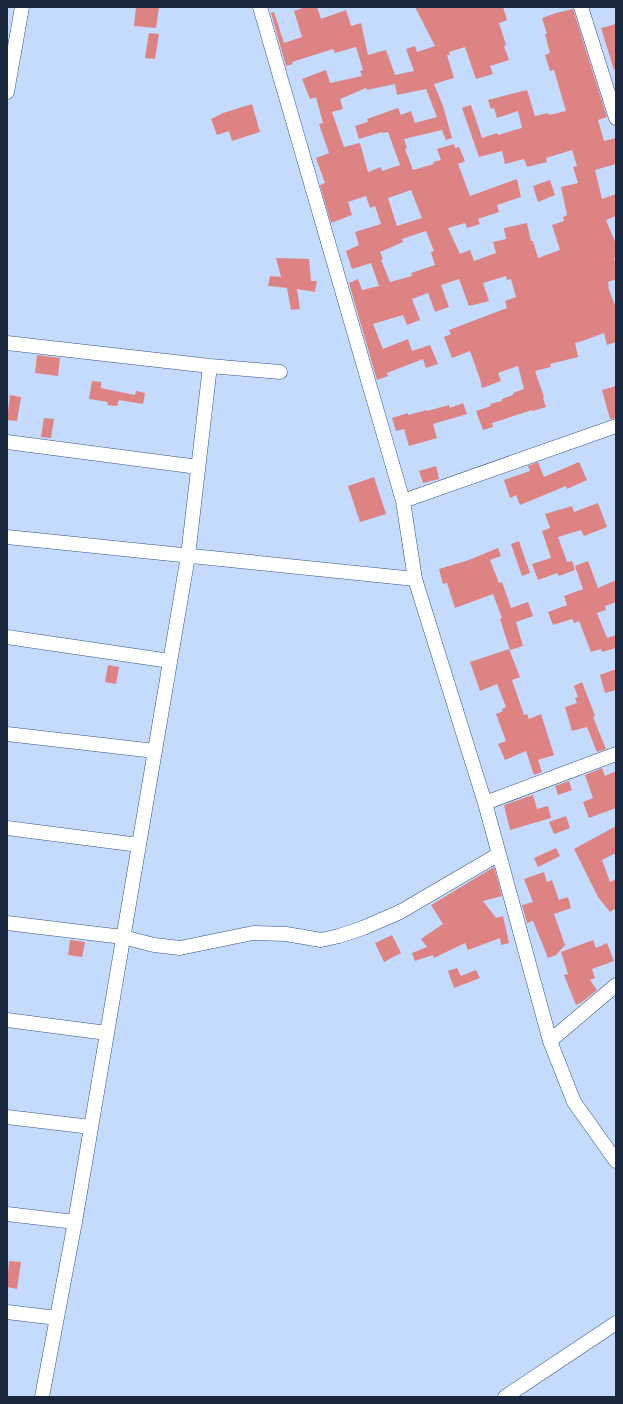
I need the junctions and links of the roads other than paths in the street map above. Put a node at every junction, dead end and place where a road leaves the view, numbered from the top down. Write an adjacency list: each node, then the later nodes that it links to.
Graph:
1 (22, 7): 4 (street)
2 (260, 7): 12 (street)
3 (581, 7): 5 (street)
4 (7, 92)
5 (616, 118)
6 (7, 343): 7 (street)
7 (210, 366): 8 (street); 11 (street)
8 (280, 372)
9 (616, 426): 12 (street)
10 (7, 442): 11 (street)
11 (198, 467): 14 (street)
12 (403, 501): 15 (street)
13 (7, 537): 14 (street)
14 (188, 556): 15 (street); 17 (street)
15 (415, 579): 21 (street)
16 (7, 637): 17 (street)
17 (170, 661): 19 (street)
18 (7, 734): 19 (street)
19 (155, 751): 23 (street)
20 (616, 754): 21 (street)
21 (484, 803): 24 (street)
22 (7, 828): 23 (street)
23 (139, 845): 26 (street)
24 (499, 854): 26 (street); 30 (street)
25 (7, 923): 26 (street)
26 (123, 937): 29 (street)
27 (616, 985): 30 (street)
28 (7, 1020): 29 (street)
29 (107, 1033): 32 (street)
30 (550, 1041): 33 (street)
31 (7, 1117): 32 (street)
32 (91, 1127): 35 (street)
33 (616, 1161)
34 (7, 1214): 35 (street)
35 (75, 1222): 37 (street)
36 (7, 1312): 37 (street)
37 (57, 1318): 39 (street)
38 (616, 1323): 40 (street)
39 (42, 1397)
40 (504, 1397)

